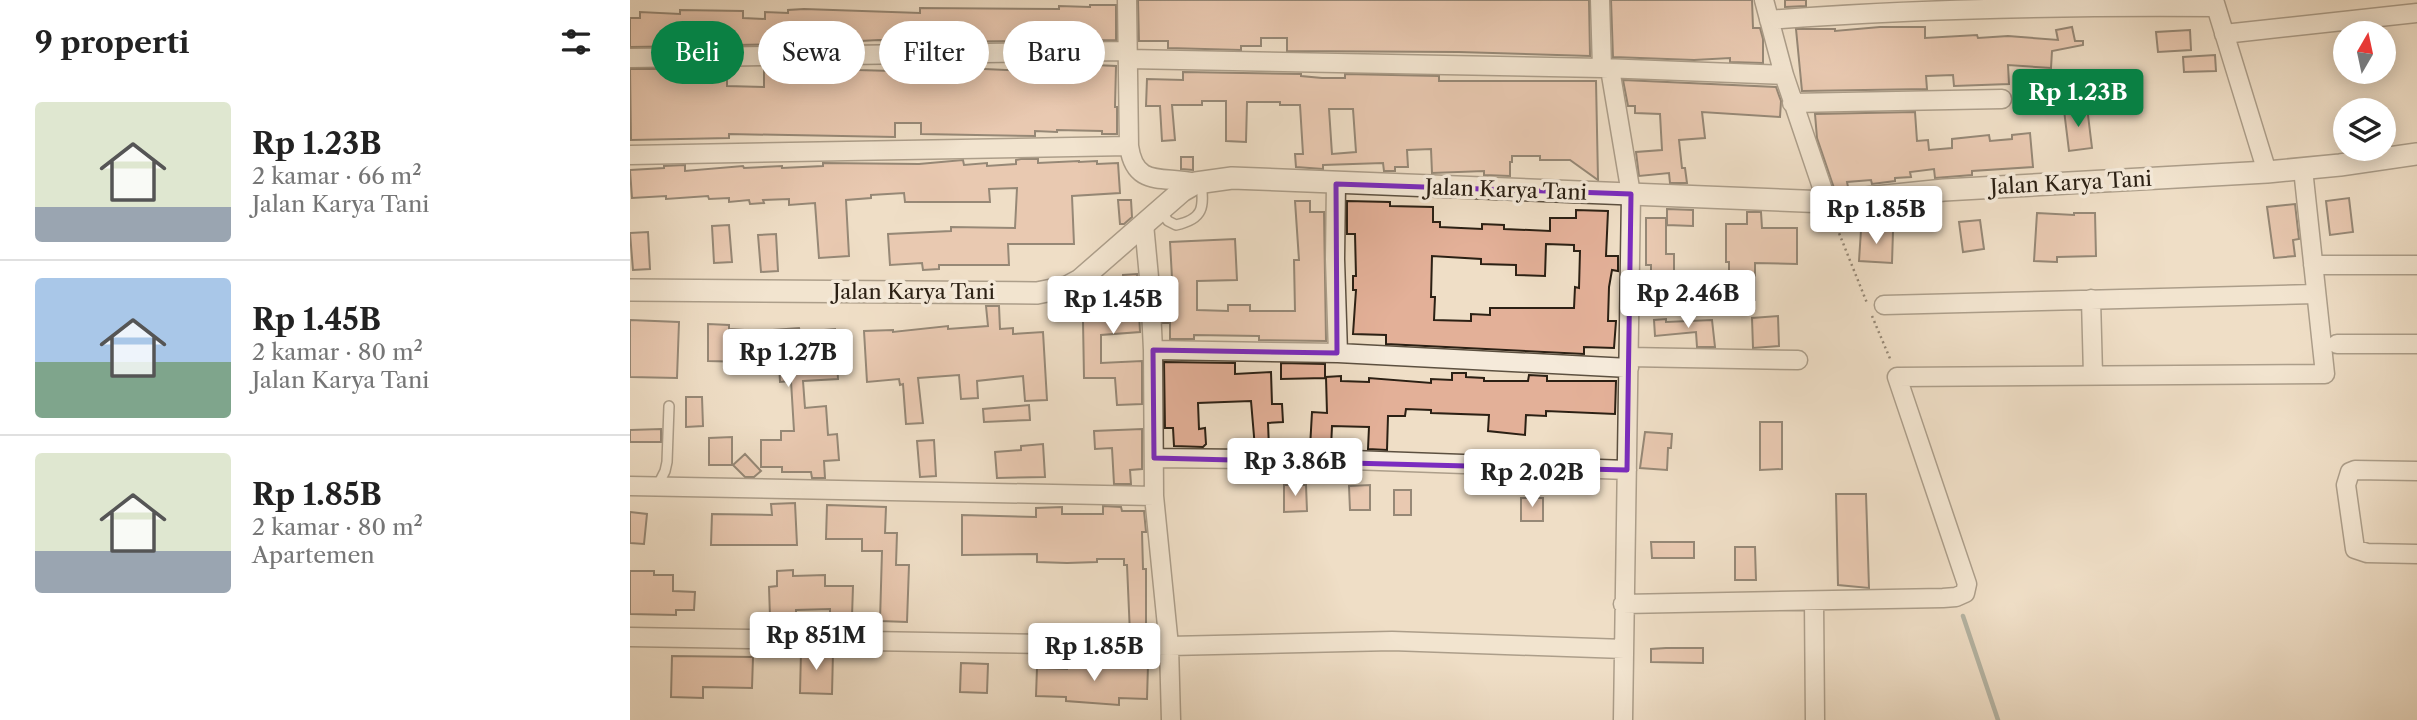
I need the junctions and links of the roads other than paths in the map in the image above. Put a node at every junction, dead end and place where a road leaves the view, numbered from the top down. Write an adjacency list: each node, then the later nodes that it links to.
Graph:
1 (1127, 0): 8 (street)
2 (1600, 0): 10 (street)
3 (1764, 0): 6 (street)
4 (2215, 3): 6 (street); 7 (street)
5 (2417, 13): 7 (street)
6 (1769, 20): 11 (street)
7 (2224, 34): 18 (street)
8 (1128, 55): 9 (street); 10 (street); 14 (street)
9 (630, 58)
10 (1606, 69): 11 (street); 21 (street)
11 (1784, 75): 13 (street)
12 (2002, 99): 13 (street)
13 (1792, 103): 22 (street)
14 (1129, 146): 16 (street); 19 (street)
15 (2417, 153): 17 (street, Jalan Karya Tani)
16 (630, 155)
17 (2303, 169): 18 (street, Jalan Karya Tani); 24 (street)
18 (2267, 172): 22 (street, Jalan Karya Tani)
19 (1198, 183): 20 (street, Jalan Karya Tani); 23 (street, Jalan Karya Tani); 23 (lane)
20 (1336, 184): 21 (street, Jalan Karya Tani); 33 (street)
21 (1632, 194): 22 (street, Jalan Karya Tani); 35 (street)
22 (1827, 202)
23 (1152, 217): 26 (street, Jalan Karya Tani); 32 (street)
24 (2314, 265): 25 (street); 27 (street)
25 (2417, 265)
26 (630, 290)
27 (2315, 294): 28 (street); 36 (street)
28 (2091, 299): 29 (street); 36 (street)
29 (1874, 307)
30 (2337, 344): 31 (street)
31 (2417, 344)
32 (1153, 349): 33 (street); 38 (street)
33 (1338, 353): 35 (street)
34 (1798, 360): 35 (street)
35 (1629, 363): 39 (street)
36 (2093, 375): 45 (street)
37 (669, 406): 42 (lane)
38 (1154, 458): 39 (street); 43 (street)
39 (1627, 470): 46 (street)
40 (2417, 471): 44 (street)
41 (630, 486): 42 (street)
42 (657, 487): 43 (street)
43 (1154, 496): 48 (street)
44 (2417, 554)
45 (1814, 601): 46 (street); 52 (street)
46 (1623, 604): 49 (street)
47 (630, 637): 48 (street)
48 (1169, 646): 49 (street); 50 (street)
49 (1624, 649): 51 (street)
50 (1171, 720)
51 (1623, 720)
52 (1815, 720)

